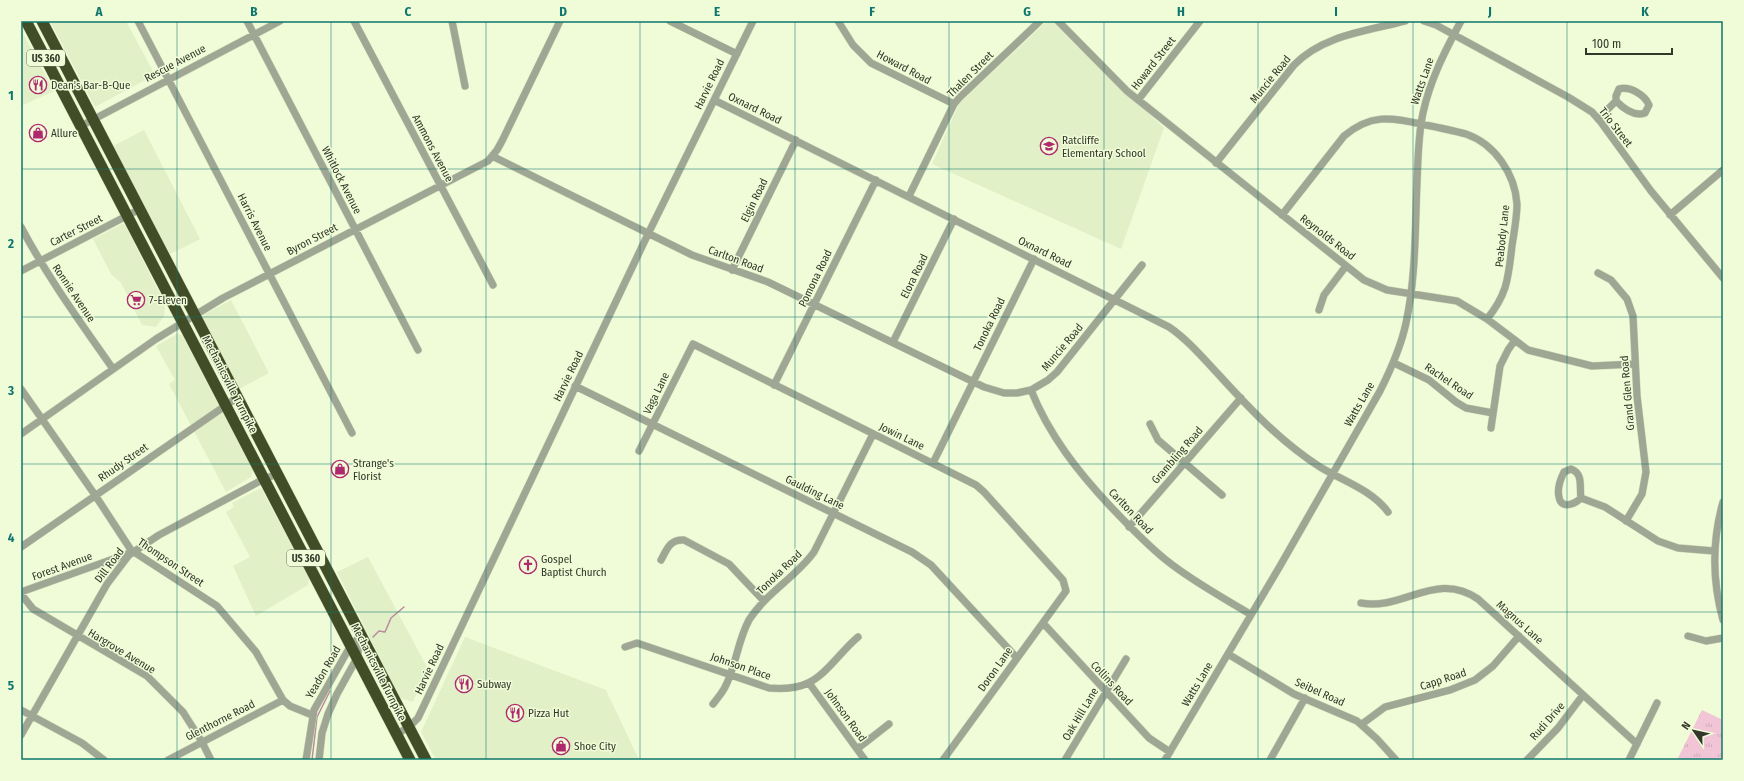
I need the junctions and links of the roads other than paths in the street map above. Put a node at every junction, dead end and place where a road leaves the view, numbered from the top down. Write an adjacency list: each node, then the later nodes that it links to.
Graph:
1 (26, 21): 30 (highway, Mechanicsville Turnpike / US 360)
2 (42, 21): 28 (highway, Mechanicsville Turnpike / US 360)
3 (138, 21): 21 (street, Harris Avenue)
4 (247, 21): 18 (street, Whitlock Avenue)
5 (280, 21): 18 (street, Rescue Avenue)
6 (354, 21): 36 (street, Ammons Avenue)
7 (452, 21): 22 (street)
8 (560, 21): 32 (street, Byron Street)
9 (670, 21): 20 (street)
10 (753, 21): 20 (street, Harvie Road)
11 (838, 21): 26 (street, Howard Road)
12 (1040, 21): 26 (street, Thalen Street)
13 (1058, 21): 24 (street, Reynolds Road)
14 (1405, 21): 33 (street, Muncie Road)
15 (1424, 21): 19 (street)
16 (1461, 21): 19 (street, Watts Lane)
17 (1197, 22): 24 (street, Howard Street)
18 (254, 34): 21 (street, Rescue Avenue); 44 (street, Whitlock Avenue)
19 (1454, 34): 27 (street, Trio Street); 29 (street, Watts Lane)
20 (736, 54): 23 (street, Harvie Road)
21 (168, 79): 28 (street, Rescue Avenue); 53 (street, Harris Avenue)
22 (465, 86)
23 (714, 100): 31 (street, Oxnard Road); 45 (street, Harvie Road)
24 (1138, 100): 33 (street, Reynolds Road)
25 (1616, 101): 25 (street); 27 (street)
26 (954, 104): 37 (street, Thalen Street)
27 (1598, 119): 40 (street, Trio Street)
28 (93, 120): 30 (street, Rescue Avenue); 38 (highway, Mechanicsville Turnpike / US 360)
29 (1421, 124): 39 (street, Peabody Lane); 56 (street, Watts Lane); 61 (street, Peabody Lane)
30 (81, 126): 41 (highway, Mechanicsville Turnpike / US 360)
31 (796, 140): 35 (street, Oxnard Road); 50 (street, Elgin Road)
32 (492, 156): 36 (street, Byron Street); 45 (street, Carlton Road)
33 (1216, 163): 39 (street, Reynolds Road)
34 (1723, 170): 40 (street)
35 (876, 180): 37 (street, Oxnard Road); 58 (street, Pomona Road)
36 (440, 185): 44 (street, Byron Street); 55 (street, Ammons Avenue)
37 (909, 196): 42 (street, Oxnard Road)
38 (140, 210): 41 (street, Carter Street); 60 (highway, Mechanicsville Turnpike / US 360)
39 (1282, 215): 49 (street, Reynolds Road)
40 (1670, 215): 54 (street, Trio Street)
41 (128, 216): 47 (street, Carter Street); 62 (highway, Mechanicsville Turnpike / US 360)
42 (954, 219): 46 (street, Oxnard Road); 64 (street, Elora Road)
43 (21, 227): 47 (street, Ronnie Avenue)
44 (355, 229): 53 (street, Byron Street); 66 (street, Whitlock Avenue)
45 (648, 234): 50 (street, Carlton Road); 72 (street, Harvie Road)
46 (1034, 259): 57 (street, Oxnard Road); 70 (street, Tonoka Road)
47 (39, 262): 51 (street, Carter Street); 69 (street, Ronnie Avenue)
48 (1142, 265): 57 (street, Muncie Road)
49 (1346, 266): 56 (street, Reynolds Road); 59 (street)
50 (732, 270): 58 (street, Carlton Road)
51 (21, 271)
52 (1598, 273): 68 (street, Grand Glen Road)
53 (270, 274): 60 (street, Byron Street); 83 (street, Harris Avenue)
54 (1723, 278)
55 (494, 285)
56 (1411, 294): 61 (street, Reynolds Road); 67 (street, Watts Lane)
57 (1115, 299): 74 (street, Muncie Road); 76 (street, Oxnard Road)
58 (815, 304): 64 (street, Carlton Road); 71 (street, Pomona Road)
59 (1319, 310)
60 (194, 314): 62 (street, Byron Street); 75 (highway, Mechanicsville Turnpike / US 360)
61 (1487, 319): 63 (street, Reynolds Road)
62 (183, 321): 69 (street, Byron Street); 77 (highway, Mechanicsville Turnpike / US 360)
63 (1515, 340): 68 (street, Reynolds Road); 78 (street)
64 (893, 342): 70 (street, Carlton Road)
65 (693, 344): 71 (street, Jowin Lane); 80 (street, Vaga Lane)
66 (418, 350)
67 (1394, 363): 78 (street, Rachel Road); 90 (street, Watts Lane)
68 (1635, 364): 98 (street, Grand Glen Road)
69 (113, 369): 79 (street, Byron Street)
70 (973, 381): 74 (street, Muncie Road); 87 (street, Tonoka Road)
71 (774, 385): 85 (street, Jowin Lane)
72 (575, 386): 80 (street, Gaulding Lane); 136 (street, Harvie Road)
73 (21, 389): 79 (street, Thompson Street)
74 (1031, 390): 99 (street, Carlton Road)
75 (238, 397): 77 (street, Rhudy Street); 89 (highway, Mechanicsville Turnpike / US 360)
76 (1241, 398): 88 (street, Grambling Road); 90 (street, Oxnard Road)
77 (226, 404): 91 (highway, Mechanicsville Turnpike / US 360); 92 (street, Rhudy Street)
78 (1493, 413): 82 (street)
79 (42, 419): 84 (street, Byron Street); 92 (street, Thompson Street)
80 (653, 424): 86 (street, Vaga Lane); 97 (street, Gaulding Lane)
81 (1150, 424): 88 (street)
82 (1491, 428)
83 (352, 433)
84 (21, 434)
85 (873, 434): 87 (street, Jowin Lane); 97 (street, Tonoka Road)
86 (639, 451)
87 (933, 463): 104 (street, Jowin Lane)
88 (1185, 463): 93 (street); 99 (street, Grambling Road)
89 (277, 474): 91 (street, Dill Road); 112 (highway, Mechanicsville Turnpike / US 360)
90 (1332, 474): 96 (street, Oxnard Road); 108 (street, Watts Lane)
91 (264, 479): 102 (street, Dill Road); 117 (highway, Mechanicsville Turnpike / US 360)
92 (95, 495): 100 (street, Rhudy Street); 102 (street, Thompson Street)
93 (1222, 495)
94 (1581, 498): 94 (street); 98 (street)
95 (1723, 502): 101 (street)
96 (1388, 512)
97 (834, 514): 106 (street, Tonoka Road); 121 (street, Gaulding Lane)
98 (1626, 521): 101 (street)
99 (1129, 526): 108 (street, Carlton Road)
100 (21, 547)
101 (1714, 551): 109 (street)
102 (132, 552): 105 (street, Forest Avenue); 111 (street, Dill Road); 128 (street, Thompson Street)
103 (661, 560): 106 (street)
104 (1066, 591): 110 (street, Doron Lane)
105 (21, 593): 111 (street, Hargrove Avenue)
106 (764, 602): 123 (street, Tonoka Road)
107 (1361, 603): 113 (street, Magnus Lane)
108 (1250, 614): 119 (street, Watts Lane)
109 (1723, 620)
110 (1043, 623): 121 (street, Doron Lane); 125 (street, Collins Road)
111 (77, 636): 133 (street, Dill Road); 139 (street, Hargrove Avenue)
112 (361, 636): 117 (street, Yeadon Road); 120 (street, Yeadon Road); 136 (highway, Mechanicsville Turnpike / US 360)
113 (1519, 636): 126 (street, Magnus Lane); 135 (street, Capp Road)
114 (1688, 636): 116 (street)
115 (858, 637): 124 (street, Johnson Place)
116 (1723, 638)
117 (351, 645): 120 (highway, Mechanicsville Turnpike / US 360); 132 (street, Yeadon Road)
118 (625, 647): 123 (street, Johnson Place)
119 (1228, 654): 127 (street, Seibel Road); 142 (street, Watts Lane)
120 (357, 658): 137 (highway, Mechanicsville Turnpike / US 360); 147 (street, Yeadon Road)
121 (1016, 658): 151 (street, Doron Lane)
122 (1126, 658): 125 (street, Oak Hill Lane)
123 (730, 675): 124 (street, Johnson Place); 129 (street, Tonoka Road)
124 (809, 683): 141 (street, Johnson Road)
125 (1106, 692): 142 (street, Collins Road); 152 (street, Oak Hill Lane)
126 (1583, 695): 140 (street, Magnus Lane); 156 (street, Rudi Drive)
127 (1305, 698): 135 (street, Seibel Road); 154 (street)
128 (283, 700): 132 (street, Thompson Street); 139 (street, Glenthorne Road)
129 (713, 704)
130 (1657, 704): 140 (street)
131 (21, 710): 133 (street)
132 (312, 715): 146 (street, Yeadon Road)
133 (32, 716): 138 (street, Dill Road); 143 (street)
134 (889, 724): 141 (street)
135 (1362, 724): 155 (street, Seibel Road)
136 (409, 727): 137 (street, Harvie Road); 149 (highway, Mechanicsville Turnpike / US 360)
137 (397, 734): 148 (highway, Mechanicsville Turnpike / US 360)
138 (21, 735)
139 (202, 742): 144 (street, Glenthorne Road); 145 (street, Hargrove Avenue)
140 (1637, 744): 157 (street)
141 (857, 749): 150 (street, Johnson Road)
142 (1170, 752): 153 (street, Watts Lane)
143 (104, 760)
144 (168, 760)
145 (211, 760)
146 (306, 760)
147 (319, 760)
148 (410, 760)
149 (426, 760)
150 (865, 760)
151 (943, 760)
152 (1065, 760)
153 (1165, 760)
154 (1270, 760)
155 (1396, 760)
156 (1527, 760)
157 (1630, 760)

